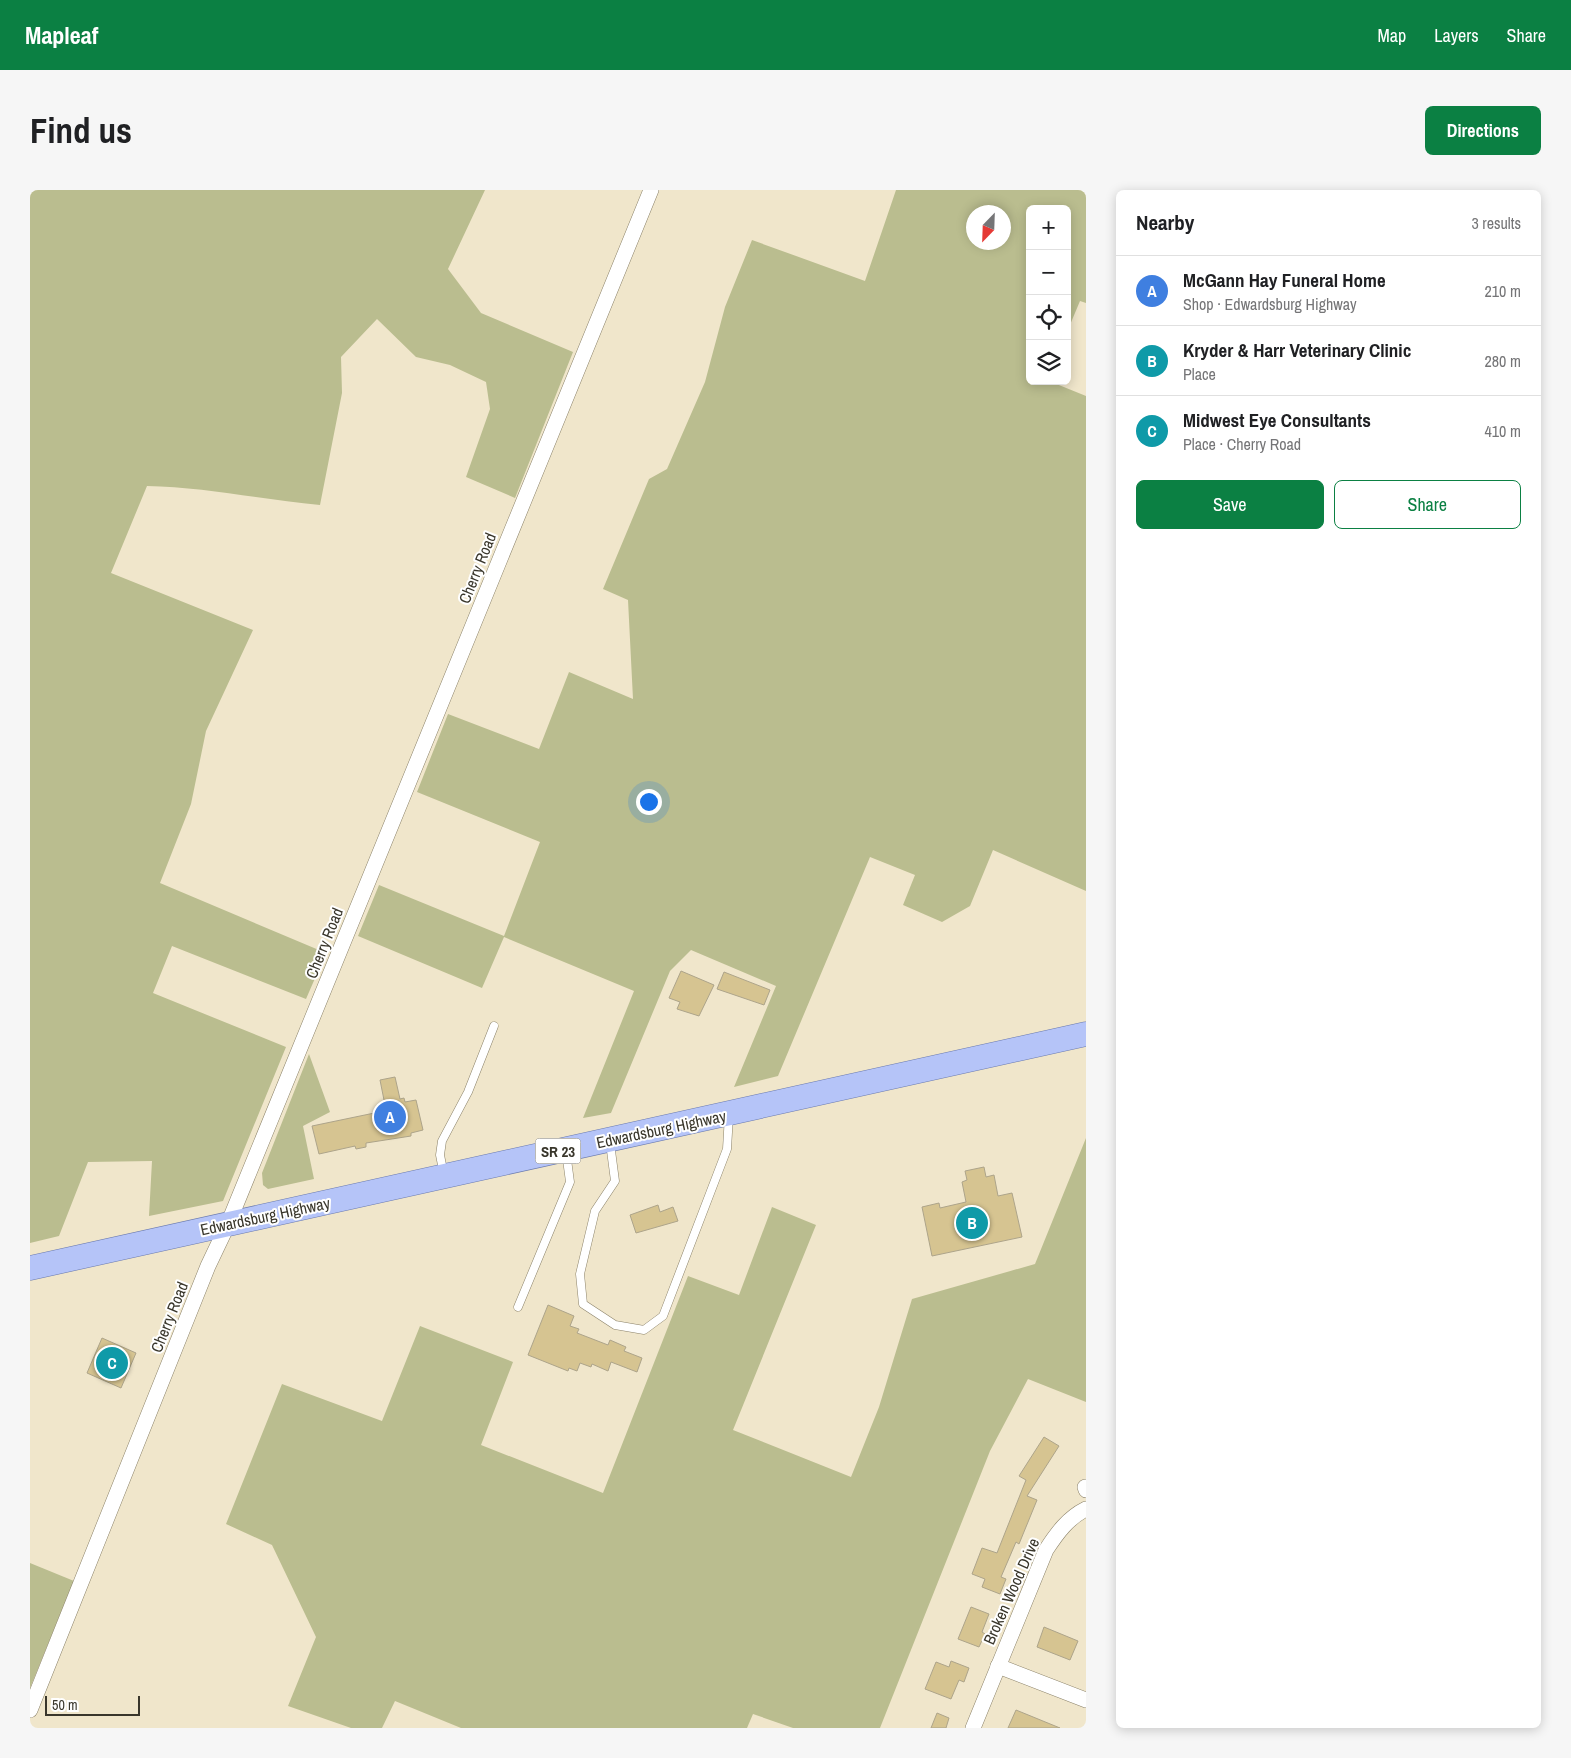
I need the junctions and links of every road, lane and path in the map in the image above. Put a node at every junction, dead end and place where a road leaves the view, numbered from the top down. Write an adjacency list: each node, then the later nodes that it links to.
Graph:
1 (651, 190): 8 (street, Cherry Road)
2 (494, 1026): 7 (lane)
3 (1086, 1034): 4 (main road, Edwardsburg Highway / SR 23)
4 (729, 1114): 5 (main road, Edwardsburg Highway / SR 23); 5 (lane)
5 (610, 1140): 6 (main road, Edwardsburg Highway / SR 23)
6 (566, 1150): 7 (main road, Edwardsburg Highway / SR 23); 10 (lane)
7 (444, 1176): 8 (main road, Edwardsburg Highway / SR 23)
8 (228, 1224): 9 (main road, Edwardsburg Highway / SR 23); 14 (street, Cherry Road)
9 (30, 1268)
10 (518, 1307)
11 (1086, 1510): 12 (street, Broken Wood Drive)
12 (998, 1666): 13 (street, Broken Wood Drive); 15 (street)
13 (1086, 1700)
14 (30, 1710)
15 (973, 1728)

